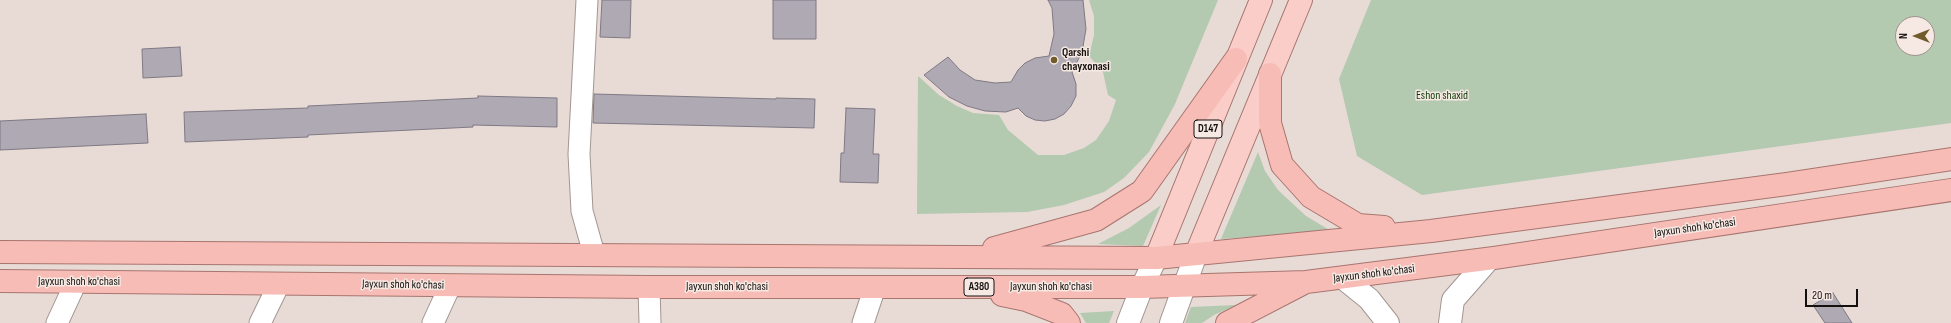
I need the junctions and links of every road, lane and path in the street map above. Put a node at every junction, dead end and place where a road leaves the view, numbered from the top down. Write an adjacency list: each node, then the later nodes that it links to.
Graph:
1 (587, 0): 10 (street)
2 (1261, 0): 4 (main road, D147)
3 (1301, 0): 5 (main road)
4 (1236, 59): 12 (highway); 13 (main road, D147)
5 (1270, 74): 8 (highway); 11 (main road)
6 (1951, 160): 8 (highway)
7 (1951, 190): 14 (highway, Jayxun shoh ko'chasi / A380)
8 (1431, 231): 11 (highway)
9 (0, 252): 10 (highway)
10 (594, 254): 12 (highway)
11 (1196, 254): 13 (highway); 20 (main road)
12 (966, 255): 13 (highway)
13 (1156, 258): 24 (main road)
14 (1488, 259): 15 (highway, Jayxun shoh ko'chasi / A380); 36 (main road)
15 (1343, 278): 18 (highway, Jayxun shoh ko'chasi / A380); 35 (main road)
16 (0, 282): 17 (highway, Jayxun shoh ko'chasi / A380)
17 (76, 282): 19 (highway, Jayxun shoh ko'chasi / A380); 26 (street)
18 (1306, 282): 20 (highway, Jayxun shoh ko'chasi / A380); 34 (highway)
19 (279, 284): 21 (highway, Jayxun shoh ko'chasi / A380); 27 (street)
20 (1185, 284): 24 (highway, Jayxun shoh ko'chasi / A380); 33 (main road)
21 (450, 286): 25 (highway, Jayxun shoh ko'chasi / A380); 28 (street)
22 (875, 287): 23 (highway, Jayxun shoh ko'chasi / A380); 25 (highway, Jayxun shoh ko'chasi / A380); 30 (street)
23 (964, 287): 24 (highway, Jayxun shoh ko'chasi / A380); 31 (highway)
24 (1142, 287): 32 (main road)
25 (649, 288): 29 (street)
26 (57, 323)
27 (260, 323)
28 (433, 323)
29 (650, 323)
30 (863, 323)
31 (1069, 323)
32 (1128, 323)
33 (1171, 323)
34 (1227, 323)
35 (1388, 323)
36 (1450, 323)

